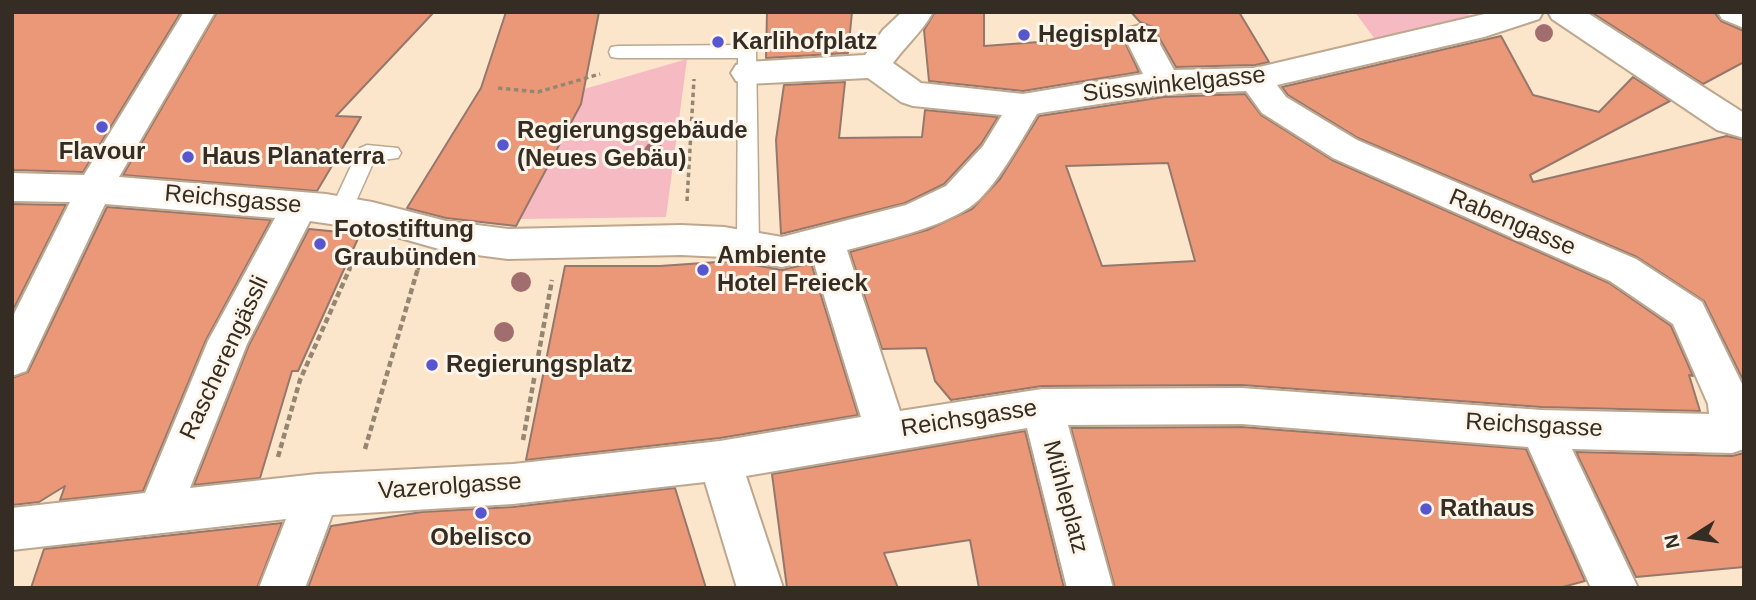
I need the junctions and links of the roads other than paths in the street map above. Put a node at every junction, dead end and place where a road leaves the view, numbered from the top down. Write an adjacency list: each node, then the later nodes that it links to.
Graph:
1 (200, 12): 17 (street)
2 (918, 12): 9 (street)
3 (1528, 12): 11 (street, Süsswinkelgasse)
4 (1563, 12): 14 (street)
5 (1733, 12): 6 (street)
6 (1744, 18)
7 (1140, 36): 12 (street)
8 (618, 52): 10 (lane)
9 (874, 66): 10 (street); 13 (street, Süsswinkelgasse)
10 (747, 73): 21 (lane)
11 (1255, 79): 12 (street, Süsswinkelgasse); 23 (street, Rabengasse)
12 (1164, 82): 13 (street, Süsswinkelgasse)
13 (1025, 106): 20 (street)
14 (1744, 126)
15 (391, 153): 19 (lane)
16 (12, 187): 17 (street, Reichsgasse)
17 (94, 189): 18 (street, Reichsgasse); 22 (street)
18 (300, 206): 19 (street, Reichsgasse); 29 (street, Rascherengässli)
19 (357, 214): 21 (street, Reichsgasse)
20 (825, 242): 21 (street, Reichsgasse); 26 (street, Reichsgasse)
21 (765, 248)
22 (12, 359)
23 (1737, 405): 25 (street, Reichsgasse)
24 (1042, 407): 25 (street, Reichsgasse); 26 (street, Reichsgasse); 33 (street, Mühleplatz)
25 (1541, 429): 34 (street)
26 (887, 432): 27 (street, Vazerolgasse)
27 (720, 461): 28 (street, Vazerolgasse); 32 (street)
28 (334, 494): 29 (street, Vazerolgasse); 31 (street)
29 (158, 514): 30 (street, Vazerolgasse)
30 (12, 529)
31 (282, 588)
32 (760, 588)
33 (1090, 588)
34 (1615, 588)

